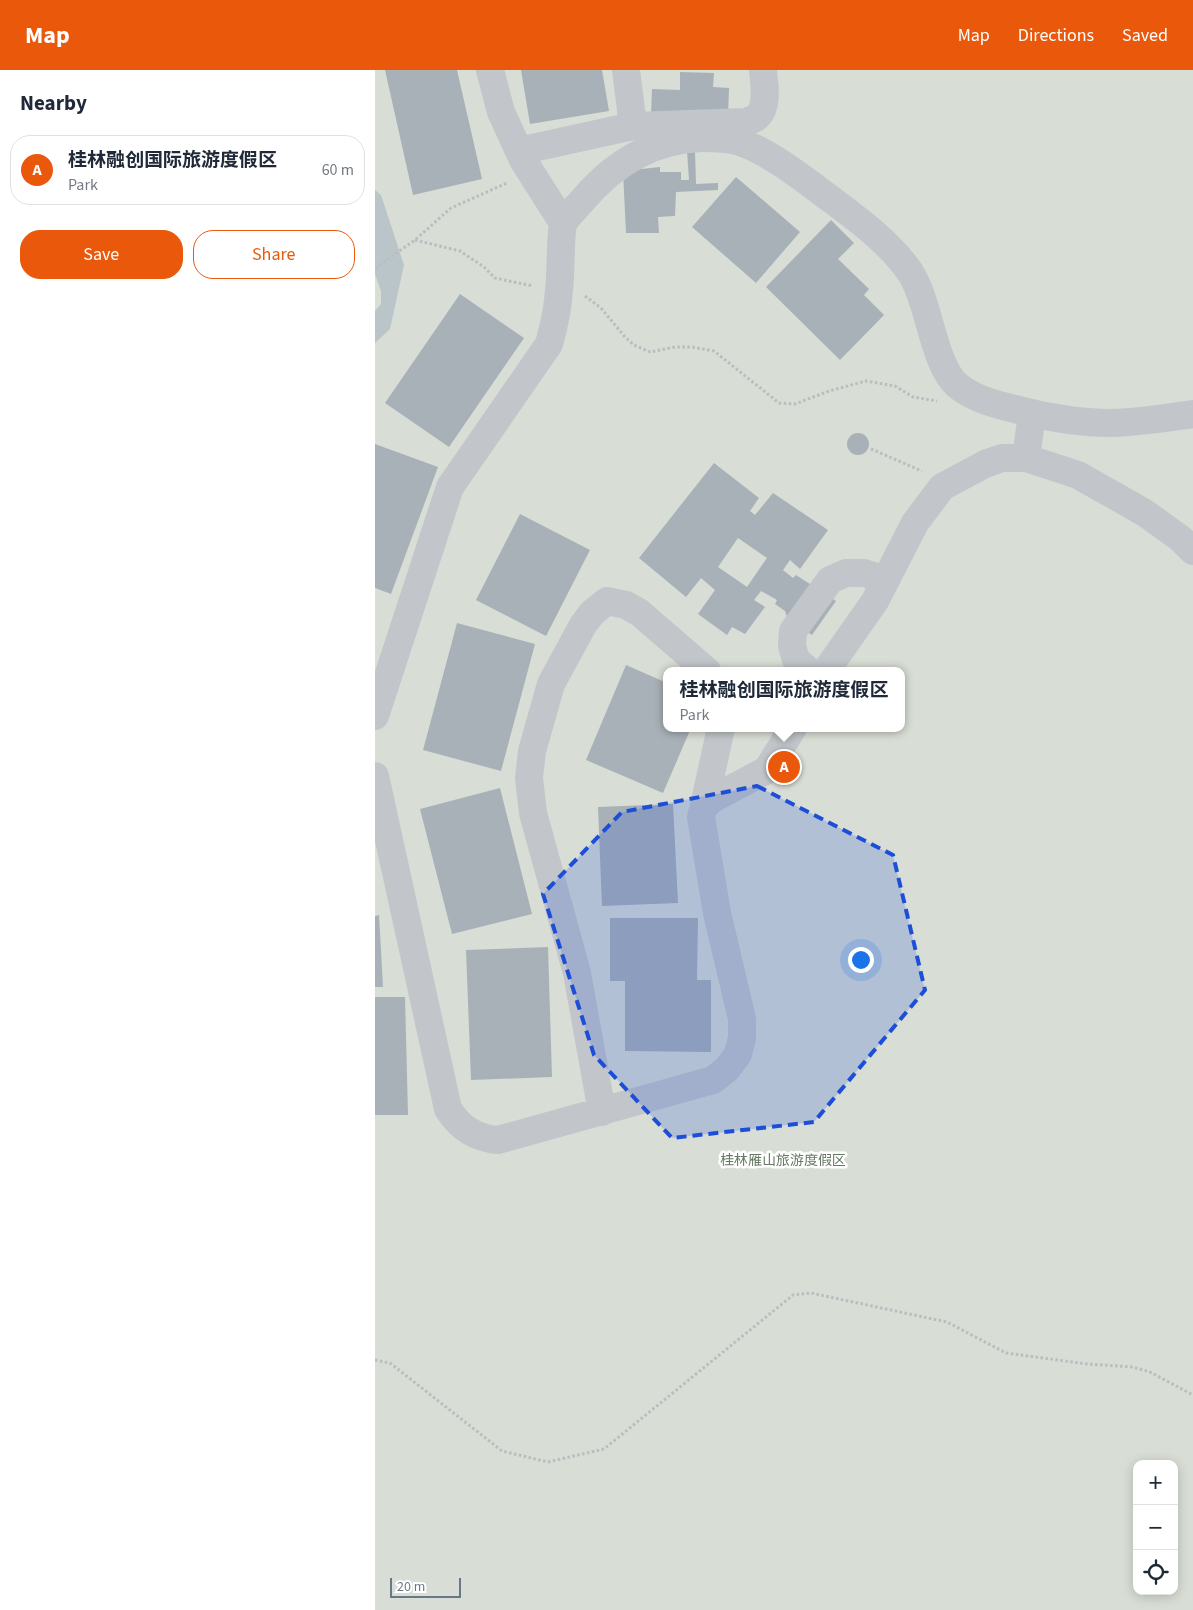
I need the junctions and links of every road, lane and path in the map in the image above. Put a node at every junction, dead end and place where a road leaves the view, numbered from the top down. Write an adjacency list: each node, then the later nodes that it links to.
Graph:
1 (489, 70): 5 (lane)
2 (626, 70): 4 (lane)
3 (763, 70): 4 (lane)
4 (633, 126): 5 (lane)
5 (525, 162): 6 (lane); 7 (path)
6 (563, 223): 9 (lane); 10 (lane)
7 (415, 240): 8 (path); 9 (path)
8 (375, 268)
9 (560, 289): 10 (path); 21 (lane)
10 (957, 384): 11 (lane)
11 (1032, 414): 12 (lane); 14 (lane)
12 (1193, 414)
13 (871, 449): 15 (path)
14 (1026, 458): 15 (lane); 16 (lane)
15 (942, 487): 17 (lane)
16 (1193, 551)
17 (886, 580): 19 (lane); 20 (lane)
18 (702, 667): 26 (lane)
19 (804, 667)
20 (829, 667)
21 (375, 716)
22 (720, 732): 25 (lane)
23 (791, 732): 25 (lane)
24 (375, 776): 26 (lane)
25 (704, 806): 26 (lane)
26 (602, 1112)
27 (375, 1360): 28 (path)
28 (1193, 1396)

